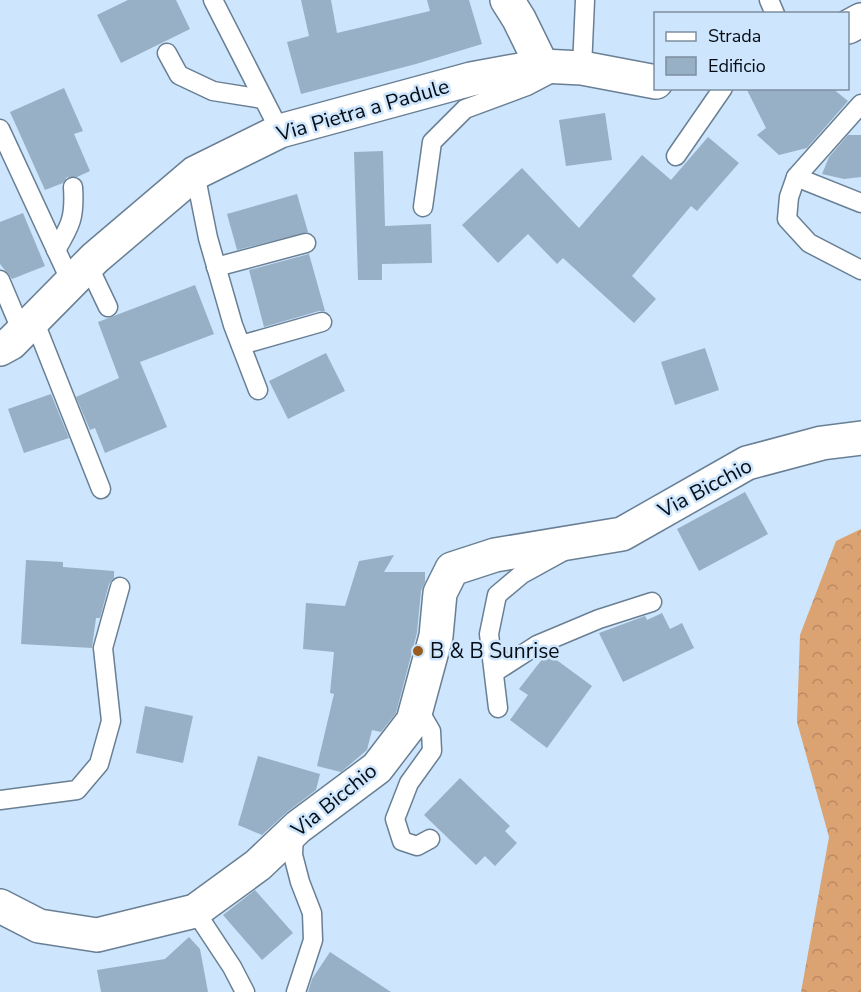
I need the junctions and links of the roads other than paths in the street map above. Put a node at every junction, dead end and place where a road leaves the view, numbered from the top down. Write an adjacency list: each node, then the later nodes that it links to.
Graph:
1 (213, 0): 8 (lane)
2 (507, 0): 5 (street)
3 (585, 0): 5 (lane)
4 (167, 53): 8 (lane)
5 (562, 67): 6 (street, Via Pietra a Padule); 11 (street, Via Pietra a Padule); 17 (lane)
6 (654, 82)
7 (722, 90): 12 (lane)
8 (263, 99): 11 (lane)
9 (861, 104): 14 (lane)
10 (0, 129): 19 (lane)
11 (280, 131): 13 (street, Via Pietra a Padule)
12 (676, 156)
13 (195, 172): 20 (lane); 22 (street, Via Pietra a Padule)
14 (796, 177): 16 (lane); 21 (lane)
15 (73, 187): 19 (lane)
16 (861, 203)
17 (423, 207)
18 (306, 243): 20 (lane)
19 (56, 250): 22 (lane)
20 (216, 267): 27 (lane)
21 (861, 270)
22 (79, 274): 24 (lane); 26 (street, Via Pietra a Padule)
23 (0, 280): 26 (lane)
24 (108, 307)
25 (322, 322): 27 (lane)
26 (18, 334): 30 (lane)
27 (241, 345): 28 (lane)
28 (258, 390)
29 (861, 438): 31 (street, Via Bicchio)
30 (101, 489)
31 (578, 541): 34 (lane); 35 (street, Via Bicchio)
32 (120, 587): 37 (lane)
33 (651, 602): 34 (lane)
34 (495, 672): 36 (lane)
35 (417, 707): 38 (street, Via Bicchio); 39 (lane)
36 (498, 708)
37 (0, 800)
38 (294, 831): 41 (street, Via Bicchio); 43 (lane)
39 (430, 839)
40 (0, 906): 41 (street, Via Bicchio)
41 (195, 911): 42 (lane)
42 (245, 992)
43 (296, 992)

